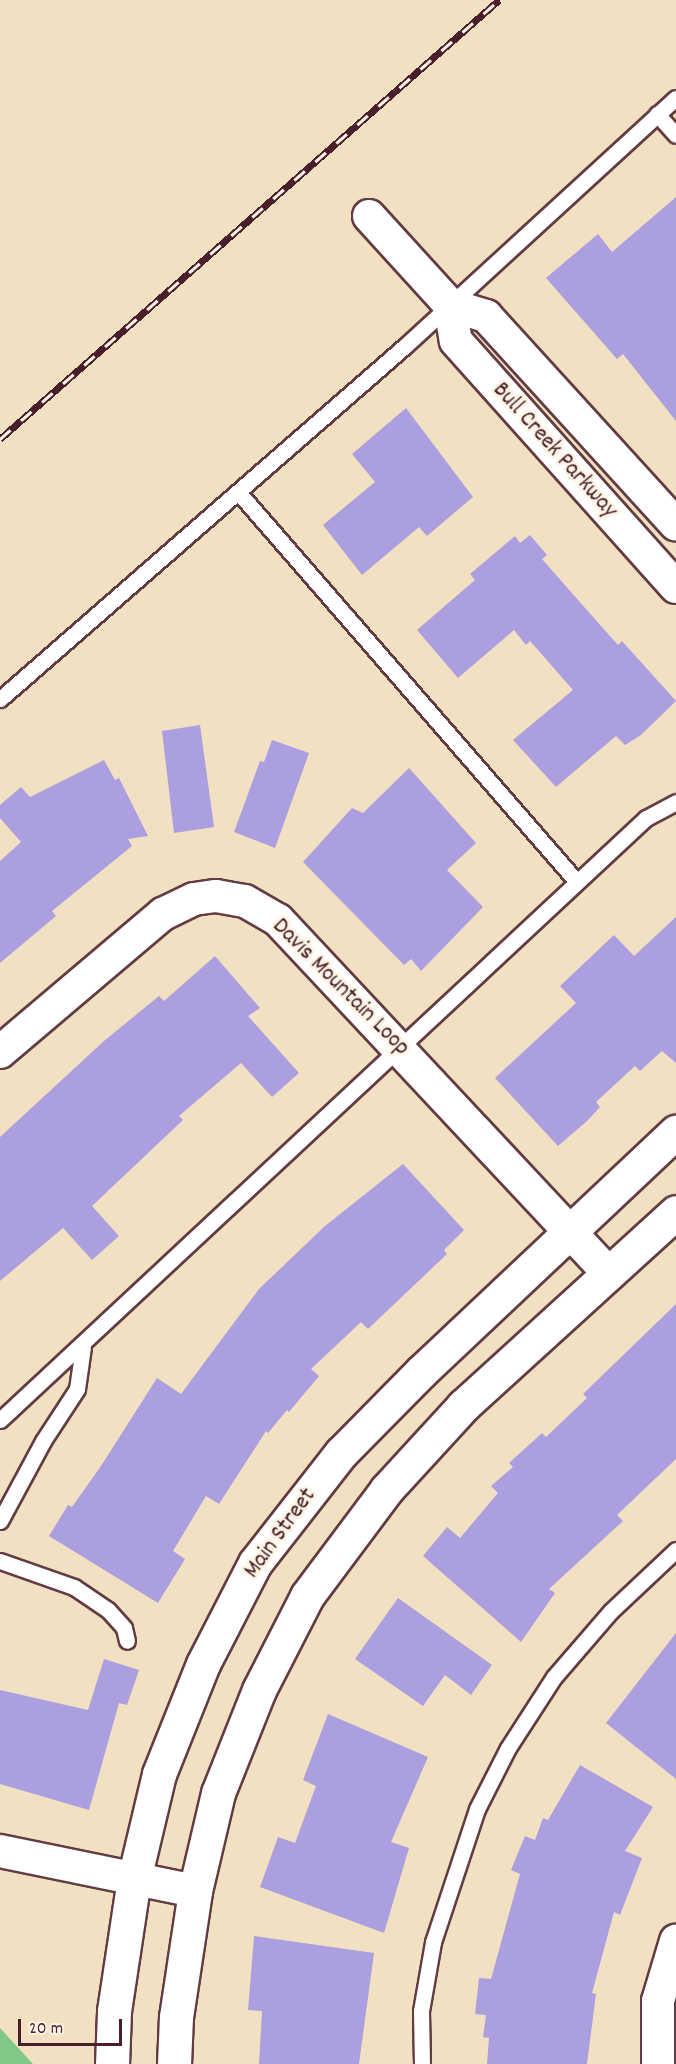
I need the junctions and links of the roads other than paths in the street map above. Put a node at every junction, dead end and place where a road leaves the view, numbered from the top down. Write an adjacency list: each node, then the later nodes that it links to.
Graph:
1 (676, 98): 2 (lane)
2 (657, 114): 3 (lane); 5 (lane)
3 (676, 135)
4 (369, 216): 5 (street)
5 (450, 305): 6 (lane); 7 (street, Bull Creek Parkway); 8 (street, Bull Creek Parkway)
6 (239, 493): 9 (lane); 11 (lane)
7 (676, 525)
8 (676, 587)
9 (0, 699)
10 (676, 802): 11 (lane)
11 (577, 882): 12 (lane)
12 (399, 1047): 13 (street, Davis Mountain Loop); 16 (street, Davis Mountain Loop); 18 (lane)
13 (0, 1052)
14 (676, 1132): 16 (street, Main Street)
15 (676, 1212): 17 (street)
16 (570, 1232): 17 (street, Davis Mountain Loop); 25 (street, Main Street)
17 (609, 1274): 26 (street)
18 (83, 1347): 19 (lane); 20 (lane)
19 (0, 1420)
20 (0, 1521)
21 (676, 1550): 30 (lane)
22 (0, 1562): 23 (lane)
23 (127, 1641)
24 (0, 1851): 25 (street)
25 (134, 1879): 26 (street); 28 (street, Main Street)
26 (195, 1891): 29 (street)
27 (676, 1941): 31 (street)
28 (112, 2064)
29 (174, 2064)
30 (422, 2064)
31 (658, 2064)

